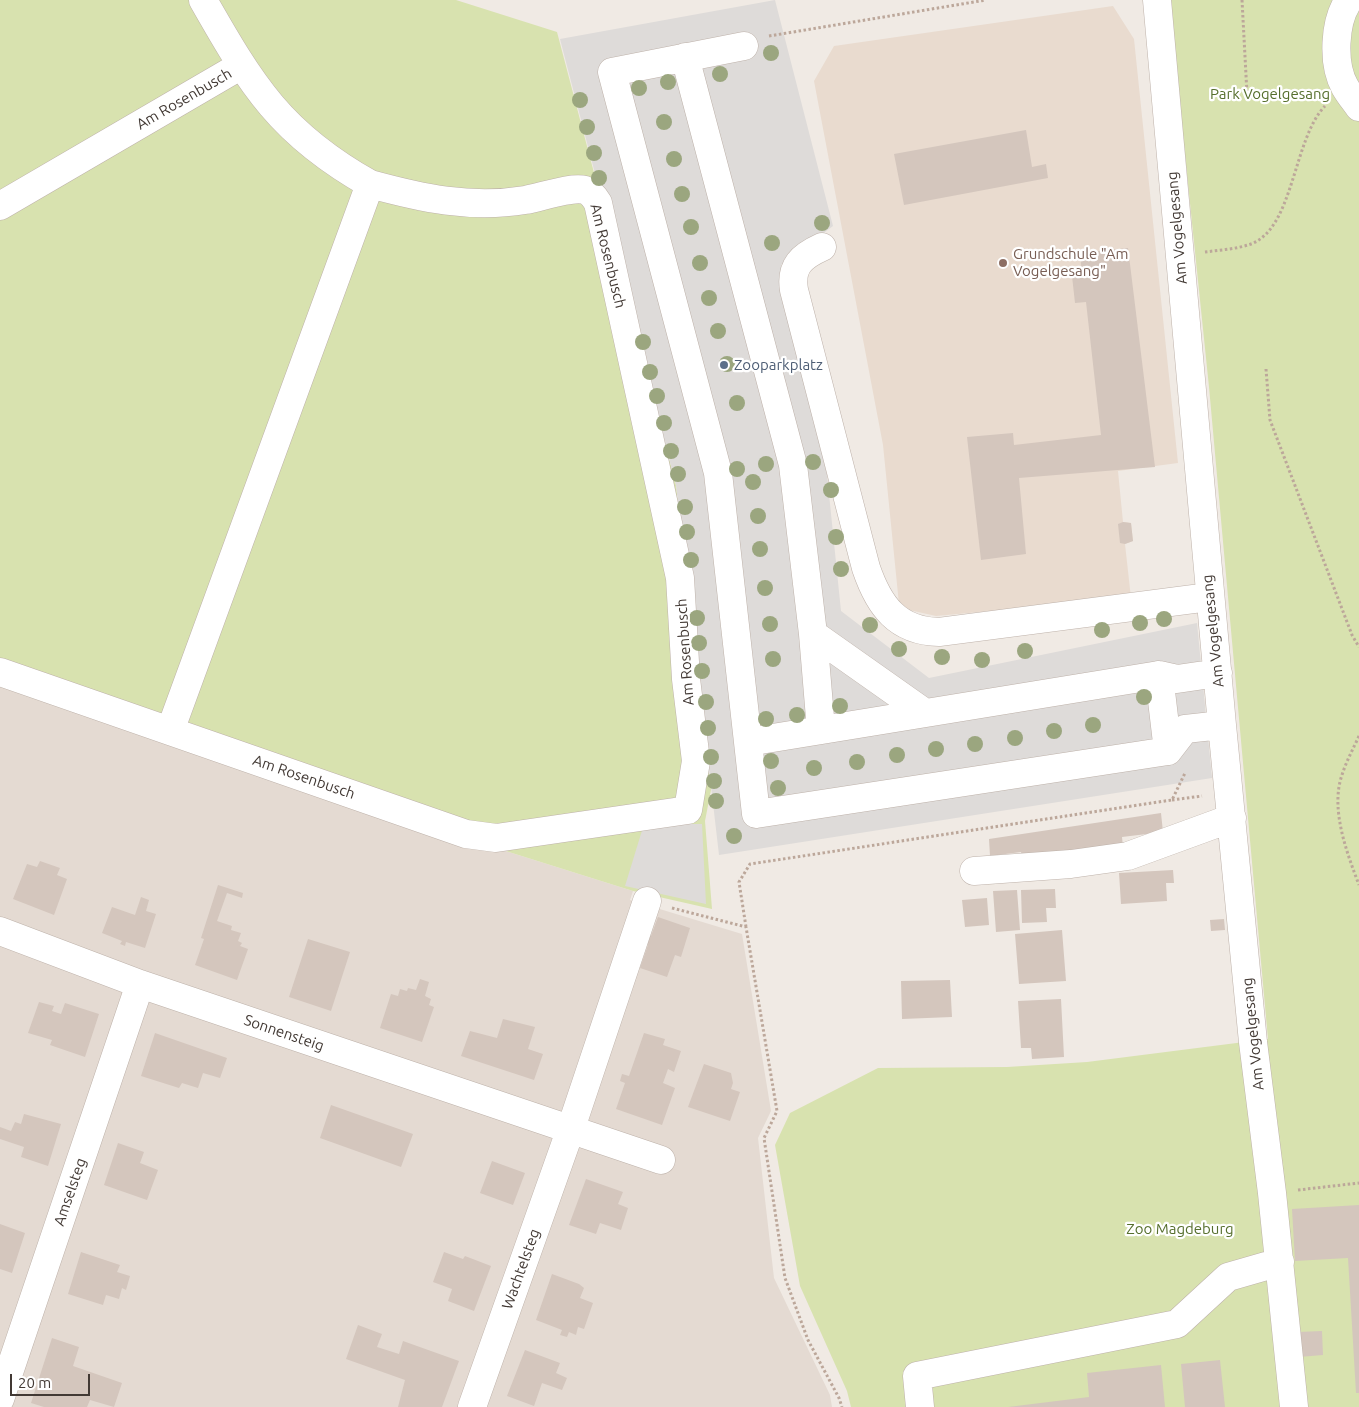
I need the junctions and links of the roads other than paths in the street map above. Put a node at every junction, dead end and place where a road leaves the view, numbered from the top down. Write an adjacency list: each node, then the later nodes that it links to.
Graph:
1 (203, 0): 6 (street)
2 (1157, 0): 11 (street, Am Vogelgesang)
3 (1349, 0): 7 (street)
4 (744, 46): 5 (street)
5 (686, 58): 12 (street); 20 (street)
6 (240, 66): 8 (street, Am Rosenbusch); 9 (street, Am Rosenbusch)
7 (1352, 96)
8 (370, 184): 19 (street); 19 (street, Am Rosenbusch)
9 (0, 206)
10 (822, 247): 11 (street)
11 (1209, 597): 14 (street, Am Vogelgesang)
12 (813, 634): 16 (street); 18 (street)
13 (0, 672): 19 (street, Am Rosenbusch)
14 (1218, 673): 15 (street); 17 (street, Am Vogelgesang)
15 (1159, 675): 16 (street); 21 (street)
16 (925, 713): 18 (street)
17 (1222, 725): 21 (street); 22 (street, Am Vogelgesang)
18 (821, 730): 20 (street)
19 (170, 731)
20 (748, 742): 21 (street)
21 (1178, 760)
22 (1232, 818): 23 (street); 29 (street, Am Vogelgesang)
23 (974, 871)
24 (647, 901): 27 (street)
25 (0, 931): 26 (street, Sonnensteig)
26 (140, 984): 27 (street, Sonnensteig); 30 (street, Amselsteg)
27 (570, 1131): 28 (street, Sonnensteig); 31 (street, Wachtelsteg)
28 (661, 1160)
29 (1280, 1262): 32 (street); 33 (street, Am Vogelgesang)
30 (0, 1399)
31 (472, 1407)
32 (920, 1407)
33 (1294, 1407)

